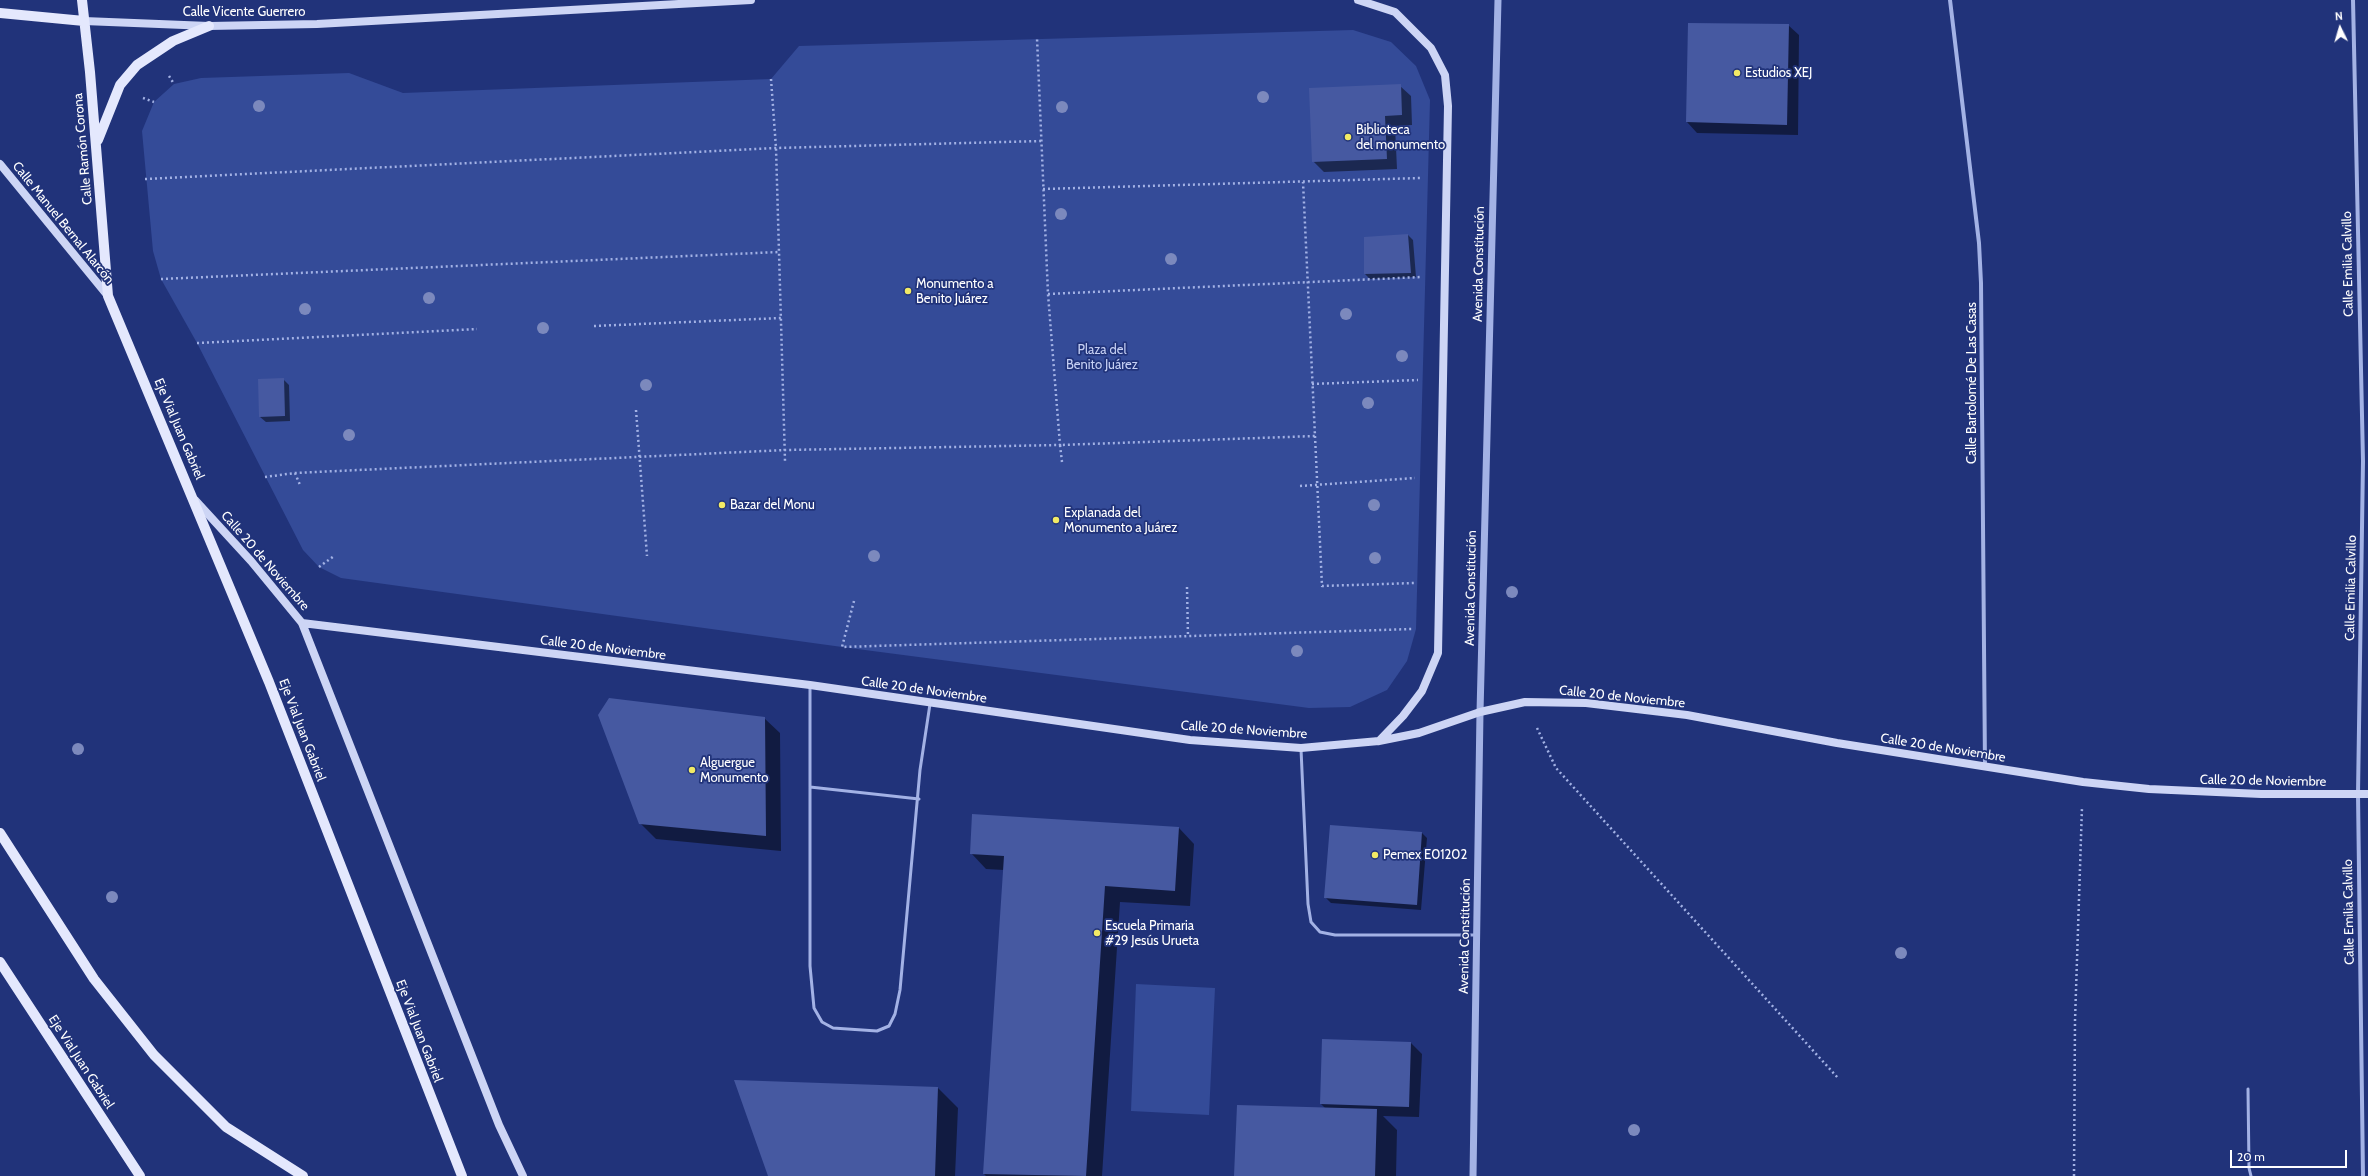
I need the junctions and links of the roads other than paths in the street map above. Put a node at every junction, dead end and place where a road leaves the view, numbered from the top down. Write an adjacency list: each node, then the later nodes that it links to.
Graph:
1 (82, 0): 8 (main road, Calle Ramón Corona)
2 (751, 0): 9 (main road, Calle Vicente Guerrero)
3 (1358, 0): 18 (main road)
4 (1498, 0): 17 (street, Avenida Constitución)
5 (1950, 0): 20 (street, Calle Bartolomé De Las Casas)
6 (2353, 0): 22 (street, Calle Emilia Calvillo)
7 (0, 13): 8 (main road, Calle Vicente Guerrero)
8 (84, 21): 9 (main road, Calle Vicente Guerrero); 10 (main road, Calle Ramón Corona)
9 (209, 26): 10 (main road)
10 (96, 144): 12 (main road, Calle Ramón Corona)
11 (0, 164): 12 (main road, Calle Manuel Bernal Alarcón)
12 (108, 296): 13 (main road, Eje Vial Juan Gabriel)
13 (194, 499): 14 (main road, Calle 20 de Noviembre); 32 (main road, Eje Vial Juan Gabriel)
14 (302, 622): 15 (main road, Calle 20 de Noviembre); 33 (main road)
15 (810, 685): 16 (main road, Calle 20 de Noviembre); 21 (lane)
16 (930, 704): 19 (main road, Calle 20 de Noviembre); 24 (lane)
17 (1480, 712): 18 (main road, Calle 20 de Noviembre); 20 (main road, Calle 20 de Noviembre); 26 (street, Avenida Constitución)
18 (1379, 741): 19 (main road, Calle 20 de Noviembre)
19 (1301, 748): 26 (lane)
20 (1985, 767): 22 (main road, Calle 20 de Noviembre)
21 (810, 787): 24 (lane); 24 (lane)
22 (2358, 794): 23 (main road, Calle 20 de Noviembre); 36 (street, Calle Emilia Calvillo)
23 (2368, 794)
24 (919, 799)
25 (0, 833): 31 (main road)
26 (1477, 935): 34 (street, Avenida Constitución)
27 (0, 962): 28 (main road, Eje Vial Juan Gabriel)
28 (3, 971): 30 (main road, Eje Vial Juan Gabriel)
29 (2248, 1089): 35 (lane)
30 (140, 1176)
31 (303, 1176)
32 (462, 1176)
33 (523, 1176)
34 (1473, 1176)
35 (2251, 1176)
36 (2363, 1176)

